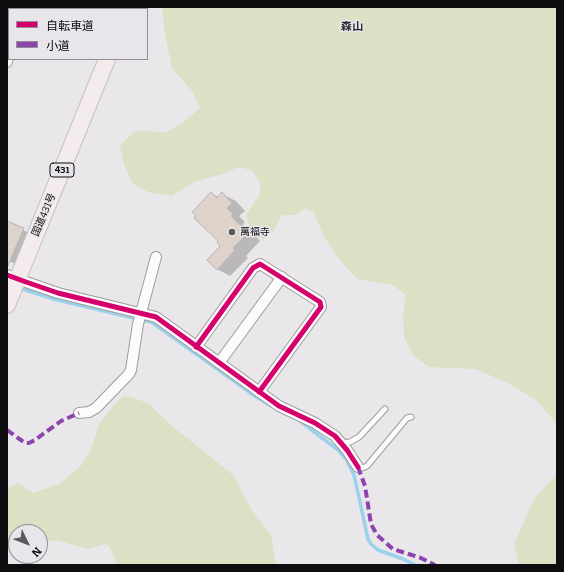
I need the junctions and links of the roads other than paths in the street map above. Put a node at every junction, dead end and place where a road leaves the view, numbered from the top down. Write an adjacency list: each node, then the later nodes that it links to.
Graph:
1 (108, 60): 4 (highway, 国道431号 / 431)
2 (156, 257): 6 (street)
3 (282, 278): 7 (street); 8 (street); 9 (street)
4 (13, 281): 5 (highway, 国道431号 / 431); 6 (street)
5 (7, 305)
6 (140, 318): 7 (street); 11 (street)
7 (196, 347): 8 (street)
8 (219, 363): 9 (street)
9 (259, 392): 13 (street)
10 (385, 409): 13 (lane)
11 (79, 413)
12 (411, 417): 14 (lane)
13 (341, 443): 14 (street)
14 (358, 467)

